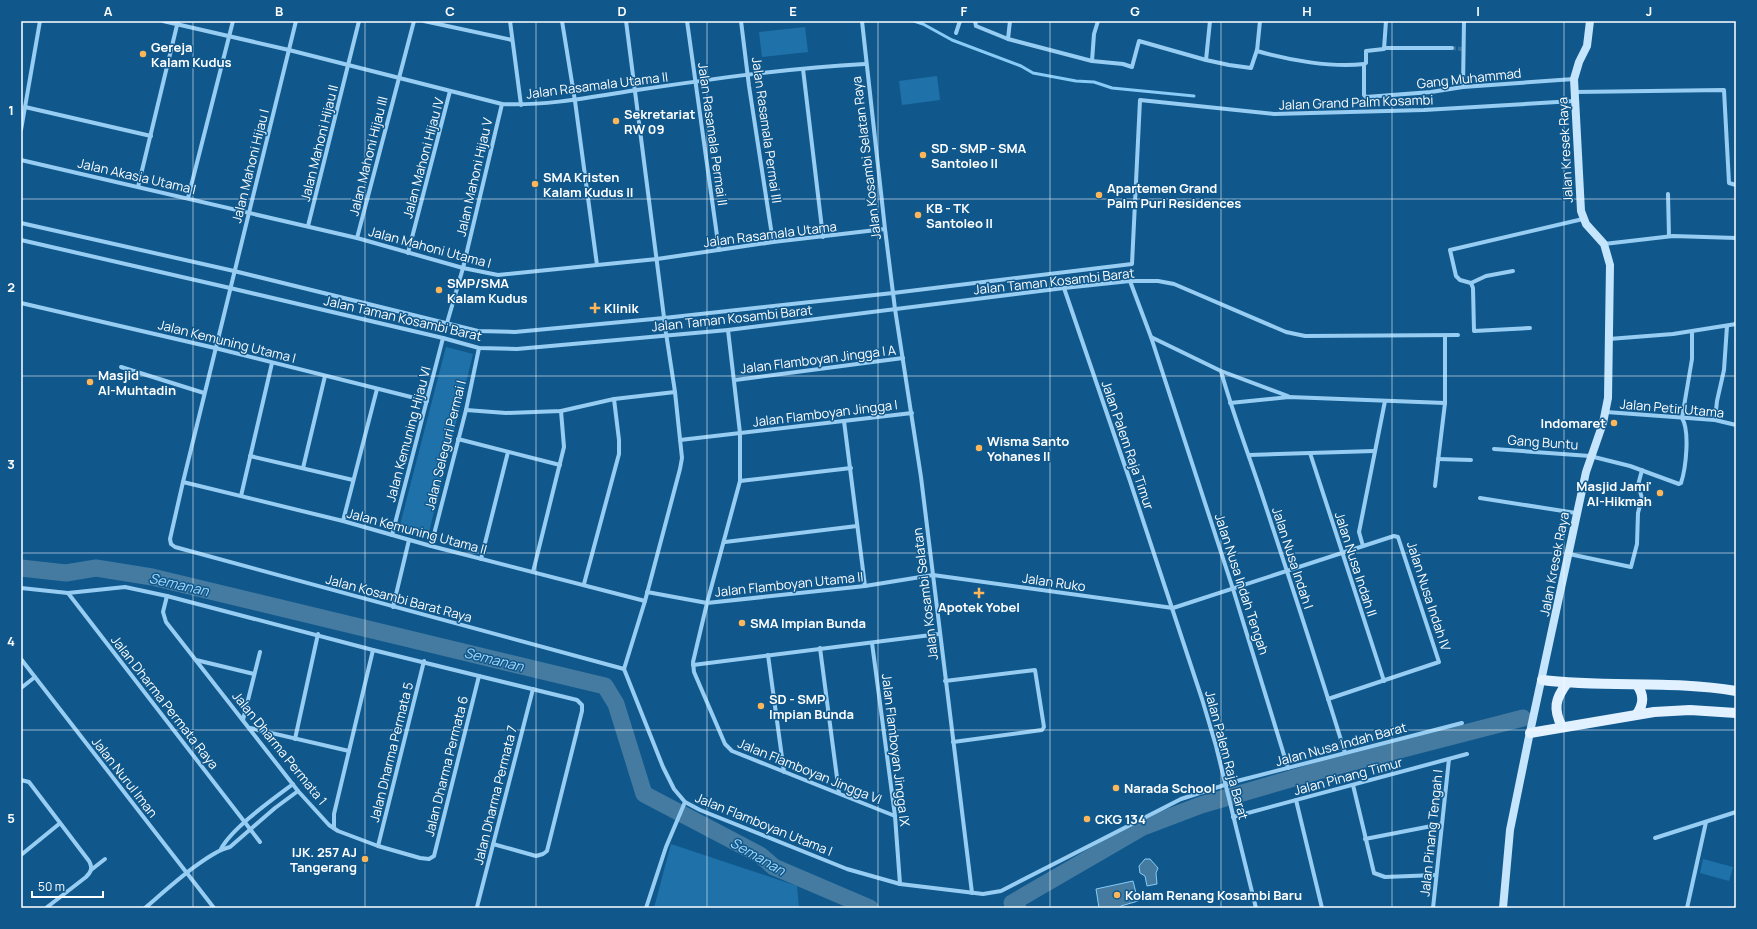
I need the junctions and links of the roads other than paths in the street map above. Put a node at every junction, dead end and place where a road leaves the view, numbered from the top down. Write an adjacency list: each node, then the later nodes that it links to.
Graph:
1 (40, 21): 50 (street)
2 (163, 21): 23 (street, Jalan Rasamala Utama II)
3 (233, 21): 25 (street)
4 (296, 21): 30 (street, Jalan Mahoni Hijau I)
5 (359, 21): 36 (street, Jalan Mahoni Hijau II)
6 (414, 21): 39 (street, Jalan Mahoni Hijau III)
7 (424, 21): 27 (street)
8 (510, 21): 27 (street)
9 (562, 21): 46 (street)
10 (626, 21): 44 (street)
11 (687, 21): 41 (street, Jalan Rasamala Permai II)
12 (741, 21): 38 (street, Jalan Rasamala Permai III)
13 (862, 21): 34 (street, Jalan Kosambi Selatan Raya)
14 (960, 21): 24 (street)
15 (975, 21): 26 (street)
16 (1010, 21): 26 (street)
17 (1098, 21): 33 (street)
18 (1210, 21): 32 (street)
19 (1260, 21): 31 (street)
20 (1386, 21): 28 (street)
21 (1464, 21): 42 (street)
22 (1590, 21): 40 (street, Jalan Kresek Raya)
23 (178, 23): 25 (street, Jalan Rasamala Utama II); 52 (street)
24 (956, 33)
25 (230, 36): 30 (street, Jalan Rasamala Utama II); 57 (street)
26 (1008, 39): 33 (street)
27 (512, 40): 49 (street)
28 (1384, 48): 29 (street); 35 (street)
29 (1452, 48)
30 (290, 50): 36 (street, Jalan Rasamala Utama II); 58 (street, Jalan Mahoni Hijau I)
31 (1257, 50): 32 (street); 35 (street)
32 (1206, 60): 33 (street)
33 (1092, 61)
34 (865, 64): 37 (street, Jalan Rasamala Utama II); 62 (street, Jalan Kosambi Selatan Raya)
35 (1364, 64): 42 (street, Gang Muhammad)
36 (349, 65): 39 (street, Jalan Rasamala Utama II); 61 (street, Jalan Mahoni Hijau II)
37 (804, 69): 38 (street, Jalan Rasamala Utama II); 64 (street)
38 (748, 76): 41 (street, Jalan Rasamala Utama II); 68 (street, Jalan Rasamala Permai III)
39 (398, 78): 43 (street, Jalan Rasamala Utama II); 65 (street, Jalan Mahoni Hijau III)
40 (1574, 79): 42 (street, Gang Muhammad); 45 (street, Jalan Kresek Raya)
41 (695, 83): 44 (street, Jalan Rasamala Utama II); 70 (street, Jalan Rasamala Permai II)
42 (1463, 87)
43 (450, 91): 48 (street, Jalan Rasamala Utama II); 71 (street, Jalan Mahoni Hijau IV)
44 (635, 91): 46 (street, Jalan Rasamala Utama II); 72 (street)
45 (1574, 92): 47 (street, Jalan Kresek Raya); 54 (street)
46 (575, 100): 49 (street, Jalan Rasamala Utama II); 74 (street)
47 (1574, 101): 59 (street, Jalan Kresek Raya); 73 (street, Jalan Grand Palm Kosambi)
48 (502, 104): 49 (street, Jalan Rasamala Utama II); 75 (street, Jalan Mahoni Hijau V)
49 (521, 105)
50 (25, 107): 51 (street); 52 (street)
51 (21, 130)
52 (151, 136): 55 (street)
53 (21, 160): 55 (street, Jalan Akasia Utama I)
54 (1736, 185)
55 (138, 187): 57 (street, Jalan Akasia Utama I)
56 (1668, 194): 63 (street)
57 (188, 198): 58 (street, Jalan Akasia Utama I)
58 (249, 212): 61 (street, Jalan Mahoni Utama I); 77 (street, Jalan Mahoni Hijau I)
59 (1583, 218): 69 (street, Jalan Kresek Raya); 79 (street)
60 (21, 223): 77 (street, Jalan Taman Kosambi Barat)
61 (308, 226): 65 (street, Jalan Mahoni Utama I)
62 (885, 229): 64 (street, Jalan Rasamala Utama); 82 (street, Jalan Kosambi Selatan Raya)
63 (1669, 236): 66 (street); 69 (street)
64 (823, 237): 68 (street, Jalan Rasamala Utama)
65 (357, 238): 71 (street, Jalan Mahoni Utama I)
66 (1736, 238)
67 (21, 240): 80 (street, Jalan Taman Kosambi Barat)
68 (773, 242): 70 (street, Jalan Rasamala Utama)
69 (1604, 244): 97 (street, Jalan Kresek Raya)
70 (719, 250): 72 (street, Jalan Rasamala Utama)
71 (408, 252): 75 (street, Jalan Mahoni Utama I)
72 (657, 259): 74 (street, Jalan Mahoni Utama I); 85 (street)
73 (1132, 264): 82 (street, Jalan Taman Kosambi Barat)
74 (597, 265): 75 (street, Jalan Mahoni Utama I)
75 (463, 268): 86 (street, Jalan Mahoni Hijau V)
76 (1513, 271): 79 (street)
77 (234, 272): 80 (street, Jalan Mahoni Hijau I); 86 (street, Jalan Taman Kosambi Barat)
78 (1130, 281): 81 (street, Jalan Taman Kosambi Barat); 94 (street, Jalan Nusa Indah Tengah); 95 (street, Jalan Taman Kosambi Barat)
79 (1471, 282): 89 (street)
80 (230, 287): 96 (street, Jalan Taman Kosambi Barat); 98 (street, Jalan Mahoni Hijau I)
81 (1064, 288): 84 (street, Jalan Taman Kosambi Barat); 170 (street, Jalan Palem Raja Timur)
82 (893, 294): 84 (street, Jalan Kosambi Selatan); 85 (street, Jalan Taman Kosambi Barat)
83 (21, 303): 98 (street, Jalan Kemuning Utama I)
84 (895, 308): 90 (street, Jalan Taman Kosambi Barat); 100 (street, Jalan Kosambi Selatan)
85 (664, 320): 86 (street, Jalan Taman Kosambi Barat); 92 (street)
86 (447, 323)
87 (1736, 324): 88 (street)
88 (1727, 326): 91 (street); 120 (street)
89 (1530, 328)
90 (728, 330): 92 (street, Jalan Taman Kosambi Barat); 105 (street, Jalan Flamboyan Jingga I)
91 (1692, 332): 97 (street); 119 (street)
92 (666, 334): 99 (street, Jalan Taman Kosambi Barat); 107 (street)
93 (1458, 335): 95 (street, Jalan Taman Kosambi Barat)
94 (1151, 336): 103 (street); 163 (street, Jalan Nusa Indah Tengah)
95 (1445, 336): 114 (street)
96 (443, 338): 99 (street, Jalan Taman Kosambi Barat); 112 (street, Jalan Kemuning Hijau VI)
97 (1609, 339): 117 (street, Jalan Kresek Raya)
98 (215, 348): 101 (street, Jalan Kemuning Utama I); 108 (street, Jalan Mahoni Hijau I)
99 (479, 348): 115 (street, Jalan Seleguri Permai I)
100 (904, 358): 105 (street, Jalan Flamboyan Jingga I A); 118 (street, Jalan Kosambi Selatan)
101 (272, 363): 104 (street, Jalan Kemuning Utama I); 131 (street)
102 (121, 367): 108 (street)
103 (1221, 371): 109 (street); 113 (street, Jalan Nusa Indah I)
104 (325, 376): 106 (street, Jalan Kemuning Utama I); 136 (street)
105 (735, 380): 123 (street, Jalan Flamboyan Jingga I)
106 (377, 389): 112 (street, Jalan Kemuning Utama I); 139 (street)
107 (675, 392): 110 (street); 125 (street)
108 (204, 393): 141 (street, Jalan Mahoni Hijau I)
109 (1289, 397): 111 (street); 113 (street)
110 (614, 399): 116 (street); 160 (street)
111 (1384, 400): 114 (street); 128 (street)
112 (427, 401): 148 (street, Jalan Kemuning Hijau VI)
113 (1230, 403): 130 (street, Jalan Nusa Indah I)
114 (1445, 403): 133 (street)
115 (466, 410): 116 (street); 124 (street, Jalan Seleguri Permai I)
116 (561, 411): 135 (street)
117 (1606, 412): 119 (street, Jalan Petir Utama); 132 (street, Jalan Kresek Raya)
118 (912, 413): 121 (street, Jalan Flamboyan Jingga I); 159 (street, Jalan Kosambi Selatan)
119 (1682, 418): 120 (street, Jalan Petir Utama); 138 (street, Gang Buntu)
120 (1715, 420): 122 (street, Jalan Petir Utama)
121 (844, 421): 123 (street, Jalan Flamboyan Jingga I); 137 (street)
122 (1736, 425)
123 (740, 433): 125 (street, Jalan Flamboyan Jingga I); 140 (street)
124 (458, 439): 127 (street); 152 (street, Jalan Seleguri Permai I)
125 (680, 440): 165 (street)
126 (1494, 448): 132 (street, Gang Buntu)
127 (508, 452): 135 (street); 156 (street)
128 (1374, 452): 129 (street); 153 (street)
129 (1310, 453): 130 (street); 154 (street, Jalan Nusa Indah II)
130 (1249, 455): 157 (street, Jalan Nusa Indah I)
131 (250, 456): 136 (street); 143 (street)
132 (1590, 456): 138 (street, Gang Buntu); 145 (street, Jalan Kresek Raya)
133 (1438, 459): 134 (street); 142 (street)
134 (1471, 460)
135 (560, 465): 158 (street)
136 (303, 468): 139 (street)
137 (851, 468): 140 (street); 147 (street)
138 (1642, 470): 155 (street)
139 (353, 480): 146 (street)
140 (740, 481): 150 (street)
141 (183, 482): 143 (street, Jalan Kemuning Utama II); 151 (street, Jalan Mahoni Hijau I)
142 (1435, 486)
143 (241, 496): 146 (street, Jalan Kemuning Utama II)
144 (1480, 498): 145 (street)
145 (1576, 513): 155 (street, Jalan Kresek Raya)
146 (343, 521): 148 (street, Jalan Kemuning Utama II)
147 (857, 526): 150 (street); 161 (street)
148 (392, 535): 149 (street, Jalan Kemuning Utama II)
149 (409, 540): 152 (street, Jalan Kemuning Utama II); 169 (street)
150 (725, 542): 168 (street)
151 (171, 544): 169 (street, Jalan Kosambi Barat Raya)
152 (431, 546): 156 (street, Jalan Kemuning Utama II)
153 (1363, 546): 154 (street); 188 (street, Jalan Nusa Indah IV)
154 (1342, 553): 157 (street); 188 (street, Jalan Nusa Indah II)
155 (1569, 554): 186 (street, Jalan Kresek Raya)
156 (481, 559): 158 (street, Jalan Kemuning Utama II)
157 (1287, 571): 163 (street); 194 (street, Jalan Nusa Indah I)
158 (533, 572): 160 (street, Jalan Kemuning Utama II)
159 (933, 575): 161 (street, Jalan Flamboyan Utama II); 170 (street, Jalan Ruko); 172 (street, Jalan Kosambi Selatan)
160 (584, 584): 167 (street, Jalan Kemuning Utama II)
161 (865, 586): 168 (street, Jalan Flamboyan Utama II)
162 (21, 588): 164 (street)
163 (1233, 589): 170 (street); 208 (street, Jalan Nusa Indah Tengah)
164 (68, 592): 166 (street); 222 (street, Jalan Dharma Permata Raya)
165 (647, 592): 167 (street); 168 (street, Jalan Flamboyan Utama II)
166 (167, 596): 171 (street); 179 (street, Jalan Dharma Permata 1)
167 (645, 601): 182 (street)
168 (707, 602): 181 (street)
169 (393, 607): 182 (street, Jalan Kosambi Barat Raya)
170 (1173, 608): 213 (street, Jalan Palem Raja Barat)
171 (318, 634): 175 (street); 202 (street)
172 (939, 634): 173 (street); 187 (street, Jalan Kosambi Selatan)
173 (872, 642): 174 (street); 219 (street, Jalan Flamboyan Jingga IX)
174 (820, 648): 177 (street); 215 (street)
175 (373, 650): 180 (street); 204 (street)
176 (260, 652): 183 (street)
177 (768, 655): 181 (street); 209 (street)
178 (21, 659): 185 (street, Jalan Nurul Iman)
179 (196, 660): 183 (street); 197 (street, Jalan Dharma Permata 1)
180 (424, 662): 184 (street); 231 (street, Jalan Dharma Permata 5)
181 (693, 665): 209 (street, Jalan Flamboyan Jingga VI)
182 (624, 669): 217 (street, Jalan Flamboyan Utama I)
183 (254, 674): 197 (street)
184 (479, 676): 192 (street); 235 (street, Jalan Dharma Permata 6)
185 (35, 677): 191 (street); 237 (street, Jalan Nurul Iman)
186 (1542, 680): 189 (main road); 201 (street, Jalan Kresek Raya)
187 (945, 681): 203 (street, Jalan Kosambi Selatan); 203 (street)
188 (1384, 681): 194 (street)
189 (1566, 683): 190 (main road); 199 (main road)
190 (1637, 685): 193 (main road); 196 (main road)
191 (21, 688)
192 (533, 689): 230 (street, Jalan Dharma Permata 7); 230 (street)
193 (1736, 692)
194 (1328, 699): 205 (street, Jalan Nusa Indah I)
195 (1736, 713): 196 (main road)
196 (1637, 714): 199 (main road)
197 (243, 720): 200 (street, Jalan Dharma Permata 1)
198 (1462, 722): 205 (street, Jalan Nusa Indah Barat)
199 (1562, 727): 201 (main road)
200 (250, 728): 202 (street); 211 (street, Jalan Dharma Permata 1)
201 (1530, 733): 249 (street, Jalan Kresek Raya)
202 (295, 739): 204 (street)
203 (953, 742): 240 (street, Jalan Kosambi Selatan)
204 (349, 751): 225 (street)
205 (1345, 753): 208 (street, Jalan Nusa Indah Barat)
206 (1467, 754): 207 (street, Jalan Pinang Timur)
207 (1449, 759): 212 (street, Jalan Pinang Timur); 224 (street, Jalan Pinang Tengah I)
208 (1288, 768): 213 (street, Jalan Nusa Indah Barat)
209 (784, 772): 215 (street, Jalan Flamboyan Jingga VI)
210 (21, 780): 223 (street)
211 (293, 784): 214 (street, Jalan Dharma Permata 1); 222 (street)
212 (1353, 785): 216 (street, Jalan Pinang Timur); 228 (street)
213 (1226, 787): 220 (street, Jalan Palem Raja Barat); 240 (street, Jalan Flamboyan Utama I)
214 (298, 791): 225 (street, Jalan Dharma Permata 1); 226 (street)
215 (839, 793): 219 (street, Jalan Flamboyan Jingga VI)
216 (1296, 800): 220 (street, Jalan Pinang Timur); 247 (street)
217 (684, 804): 239 (street, Jalan Flamboyan Utama I); 245 (street)
218 (1736, 812): 221 (street)
219 (894, 816): 239 (street, Jalan Flamboyan Jingga IX)
220 (1233, 817): 246 (street, Jalan Palem Raja Barat)
221 (1706, 822): 227 (street); 250 (street)
222 (245, 823): 226 (street, Jalan Dharma Permata Raya); 232 (street)
223 (59, 824): 233 (street); 236 (street)
224 (1442, 824): 228 (street); 238 (street, Jalan Pinang Tengah I)
225 (334, 828): 231 (street, Jalan Dharma Permata 1)
226 (250, 830): 229 (street, Jalan Dharma Permata Raya); 232 (street)
227 (1655, 838)
228 (1365, 840): 238 (street)
229 (260, 842)
230 (493, 844): 241 (street, Jalan Dharma Permata 7)
231 (378, 846): 235 (street, Jalan Dharma Permata 1)
232 (222, 849): 237 (street)
233 (21, 854)
234 (105, 859): 236 (street)
235 (429, 859)
236 (91, 870): 242 (street)
237 (187, 873): 243 (street); 244 (street, Jalan Nurul Iman)
238 (1436, 875): 248 (street, Jalan Pinang Tengah I)
239 (900, 884): 240 (street, Jalan Flamboyan Utama I)
240 (972, 893)
241 (477, 906)
242 (46, 908)
243 (145, 908)
244 (214, 908)
245 (646, 908)
246 (1256, 908)
247 (1322, 908)
248 (1433, 908)
249 (1503, 908)
250 (1687, 908)

